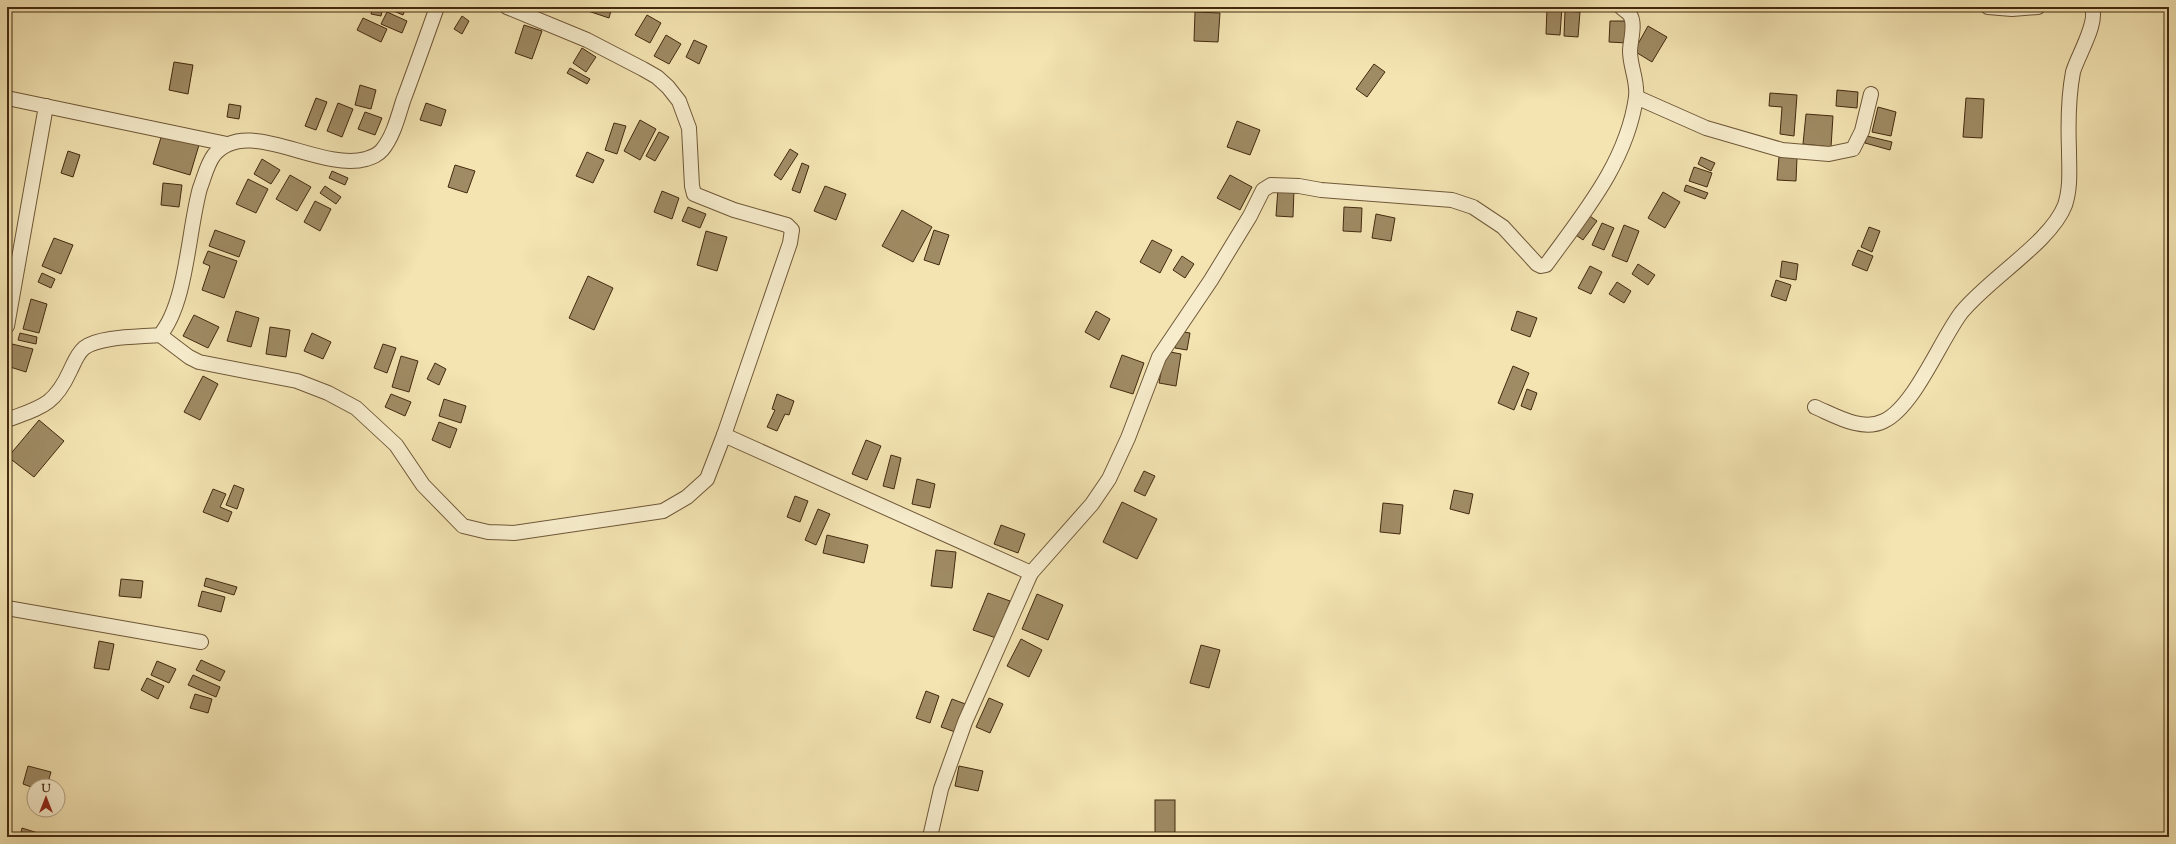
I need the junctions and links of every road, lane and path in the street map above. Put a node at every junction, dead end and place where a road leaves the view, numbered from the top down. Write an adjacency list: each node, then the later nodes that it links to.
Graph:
1 (437, 7): 11 (street)
2 (507, 7): 16 (street)
3 (1621, 7): 8 (street)
4 (1988, 7): 5 (street)
5 (2038, 7)
6 (2091, 7): 14 (street)
7 (1871, 94): 8 (street)
8 (1636, 96): 17 (street)
9 (7, 98): 10 (street)
10 (46, 106): 11 (street); 12 (street)
11 (227, 144): 13 (street)
12 (7, 326)
13 (160, 335): 15 (street); 16 (street)
14 (1815, 408)
15 (7, 420)
16 (724, 435): 17 (street)
17 (1031, 573): 20 (street)
18 (7, 608): 19 (street)
19 (201, 642)
20 (930, 837)

